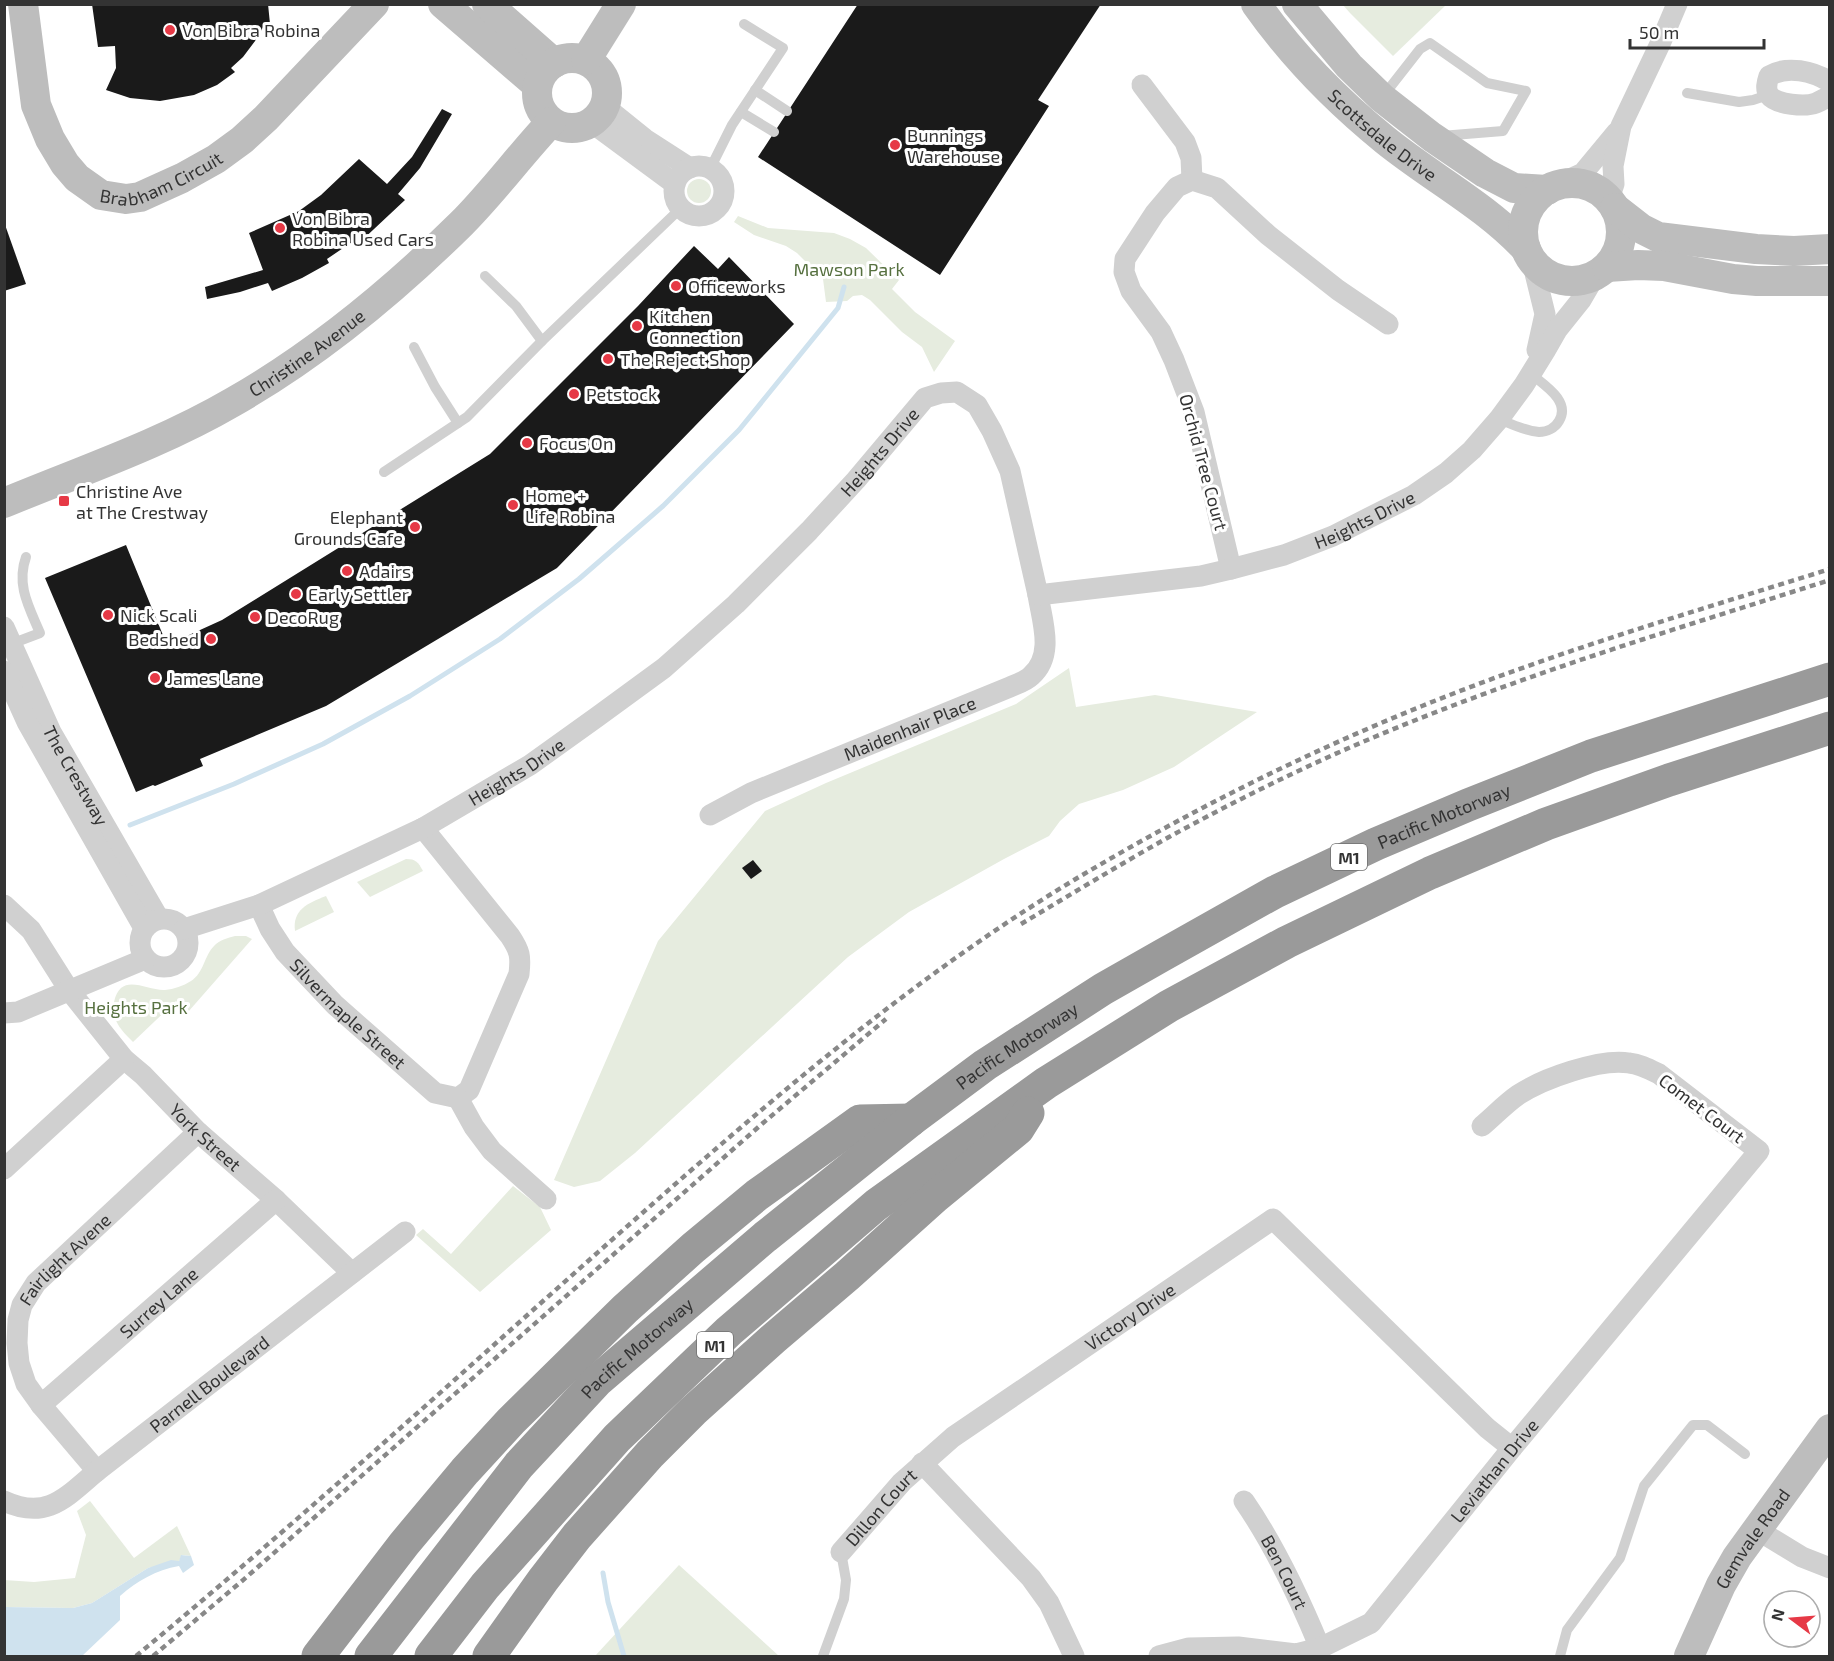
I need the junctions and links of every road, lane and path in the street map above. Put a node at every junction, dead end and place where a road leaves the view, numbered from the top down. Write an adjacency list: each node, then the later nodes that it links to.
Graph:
1 (23, 4): 2 (street, Brabham Circuit)
2 (374, 4)
3 (443, 4): 11 (street)
4 (487, 4): 11 (street)
5 (621, 4): 10 (street)
6 (1256, 4): 33 (street, Scottsdale Drive)
7 (1297, 4): 18 (street, Scottsdale Drive)
8 (1677, 4): 23 (street)
9 (744, 24): 14 (lane)
10 (586, 60): 11 (street); 21 (street)
11 (546, 74): 22 (street)
12 (1830, 82): 16 (street)
13 (1142, 85): 27 (street)
14 (755, 90): 19 (lane); 20 (lane)
15 (1687, 93): 16 (lane)
16 (1768, 95): 17 (street)
17 (1830, 96)
18 (1382, 98): 25 (street, Scottsdale Drive); 25 (lane)
19 (787, 111)
20 (741, 112): 24 (lane); 26 (lane)
21 (598, 114): 22 (street); 26 (street); 28 (street)
22 (551, 122): 44 (street, Christine Avenue)
23 (1621, 126): 29 (street); 30 (street)
24 (774, 132)
25 (1432, 137): 29 (street, Scottsdale Drive)
26 (700, 168): 28 (street); 31 (street)
27 (1192, 180): 37 (street); 46 (street, Orchid Tree Court)
28 (675, 184): 31 (street)
29 (1553, 187): 30 (street); 33 (street)
30 (1612, 203): 32 (street); 34 (street)
31 (681, 208): 38 (lane)
32 (1830, 249)
33 (1529, 255): 34 (street); 40 (street, Heights Drive)
34 (1601, 272): 36 (street); 40 (street, Heights Drive)
35 (484, 276): 38 (lane)
36 (1830, 281)
37 (1388, 324)
38 (542, 341): 42 (lane)
39 (414, 347): 42 (lane)
40 (1531, 374): 41 (street, Heights Drive); 41 (lane)
41 (1498, 419): 46 (street, Heights Drive)
42 (458, 423): 43 (lane)
43 (384, 472)
44 (4, 503)
45 (26, 557): 48 (lane)
46 (1231, 569): 47 (street, Heights Drive)
47 (1038, 595): 52 (street, Maidenhair Place); 53 (street, Heights Drive)
48 (8, 635): 56 (street, The Crestway)
49 (4, 671): 56 (street, The Crestway)
50 (1830, 679): 64 (highway, Pacific Motorway / M1)
51 (1830, 728): 62 (highway, M1)
52 (710, 815)
53 (423, 828): 55 (street, Heights Drive); 63 (street)
54 (4, 904): 59 (street, York Street)
55 (259, 905): 57 (street, Heights Drive); 63 (street, Silvermaple Street)
56 (152, 924): 57 (street); 58 (street)
57 (184, 929): 58 (street)
58 (145, 958): 59 (street)
59 (69, 990): 60 (street); 61 (street, York Street)
60 (4, 1013)
61 (124, 1059): 66 (street, York Street); 68 (street)
62 (1046, 1083): 87 (highway, M1); 88 (highway)
63 (458, 1098): 69 (street)
64 (910, 1120): 85 (highway); 86 (highway, Pacific Motorway / M1)
65 (1482, 1126): 67 (street, Comet Court)
66 (198, 1132): 70 (street, York Street); 73 (street, Fairlight Avene)
67 (1759, 1151): 75 (street, Leviathan Drive)
68 (4, 1169)
69 (546, 1199)
70 (276, 1200): 72 (street, York Street); 73 (street, Surrey Lane)
71 (405, 1232): 72 (street, Parnell Boulevard)
72 (352, 1273): 78 (street, Parnell Boulevard)
73 (41, 1405): 78 (street, Fairlight Avene)
74 (1830, 1429): 81 (street, Gemvale Road)
75 (1512, 1448): 77 (street, Victory Drive); 84 (street, Leviathan Drive)
76 (1745, 1454): 92 (lane)
77 (922, 1463): 82 (street, Dillon Court); 90 (street)
78 (97, 1471): 79 (street, Parnell Boulevard)
79 (4, 1501)
80 (1244, 1501): 84 (street, Ben Court)
81 (1756, 1529): 83 (street); 93 (street, Gemvale Road)
82 (841, 1552): 89 (lane)
83 (1830, 1568)
84 (1320, 1648): 91 (street, Leviathan Drive)
85 (318, 1656)
86 (371, 1656)
87 (430, 1656)
88 (489, 1656)
89 (823, 1656)
90 (1074, 1656)
91 (1159, 1656)
92 (1560, 1656)
93 (1689, 1656)

